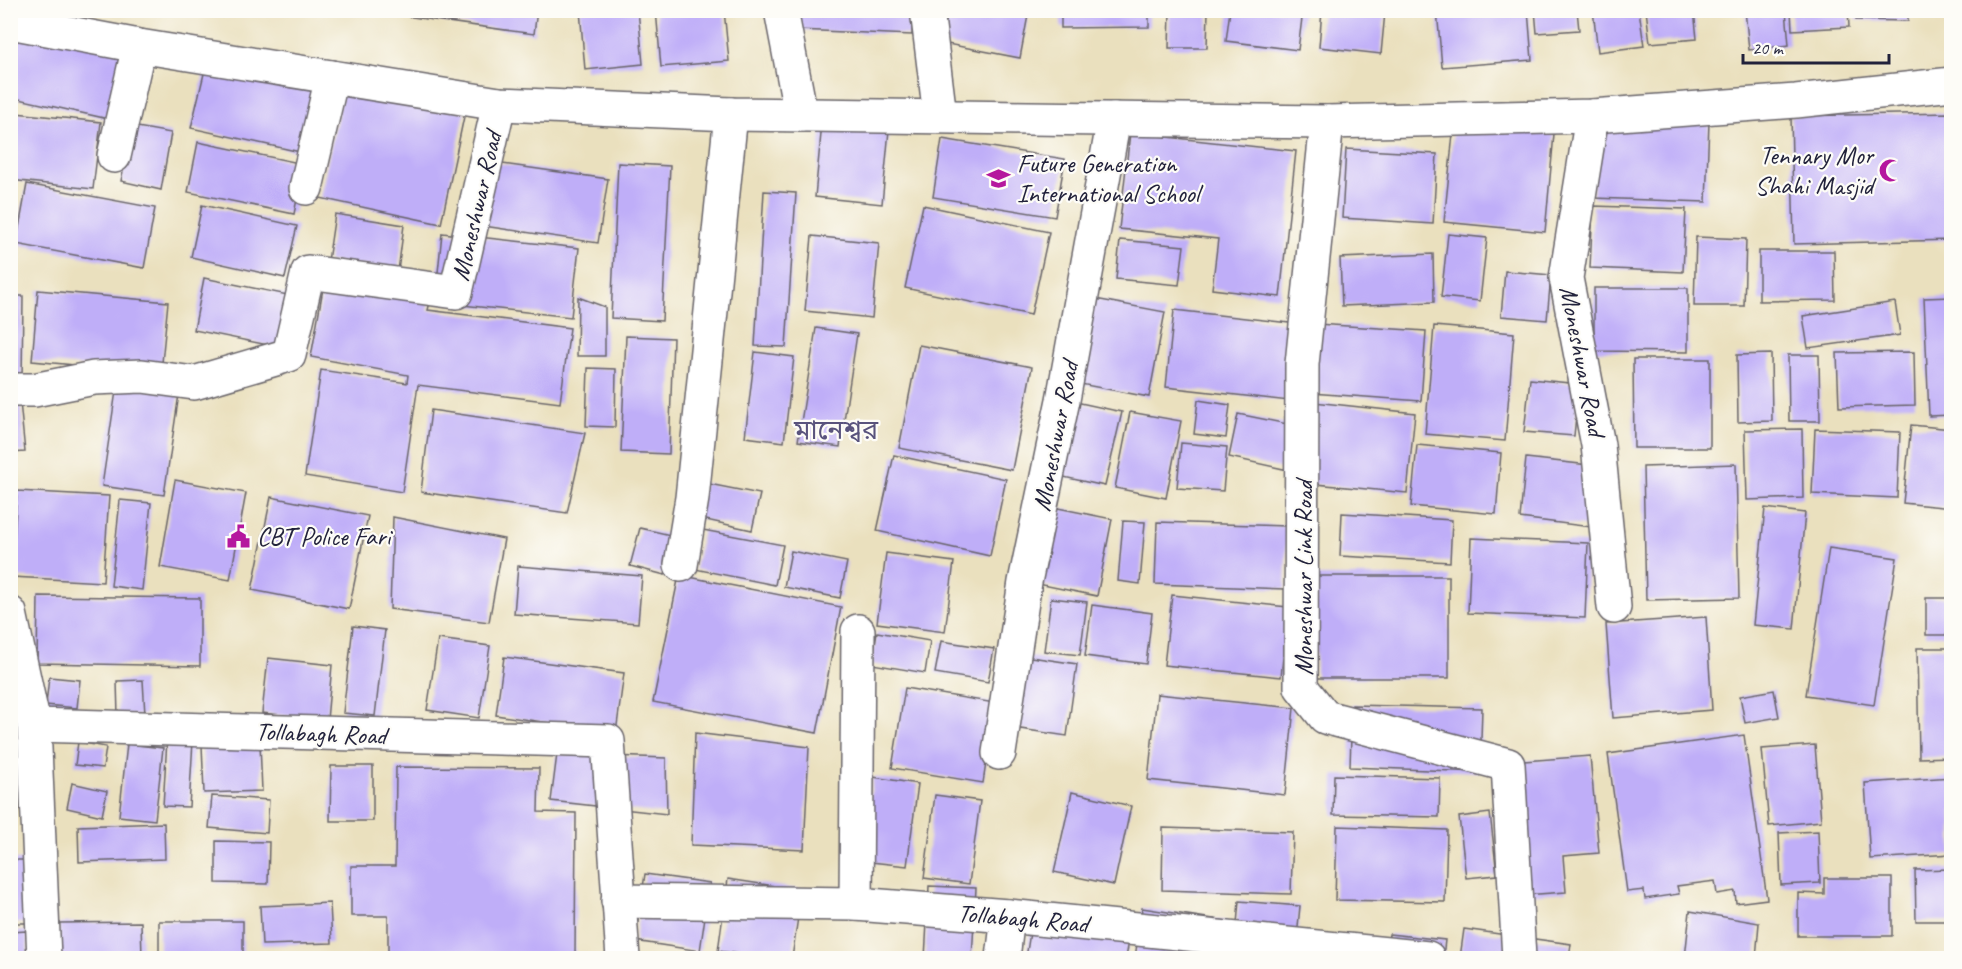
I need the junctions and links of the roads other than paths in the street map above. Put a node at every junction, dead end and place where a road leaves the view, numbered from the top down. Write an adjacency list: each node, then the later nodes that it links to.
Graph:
1 (781, 10): 10 (street)
2 (927, 10): 11 (street)
3 (48, 20): 4 (street, Moneshwar Road); 5 (street, Moneshwar Road)
4 (10, 22)
5 (139, 46): 6 (street, Moneshwar Road); 15 (street)
6 (332, 77): 8 (street, Moneshwar Road); 16 (street)
7 (1952, 84): 12 (street, Moneshwar Road)
8 (499, 105): 9 (street, Moneshwar Road); 17 (street, Moneshwar Road)
9 (731, 114): 10 (street, Moneshwar Road); 18 (street)
10 (801, 115): 11 (street, Moneshwar Road)
11 (940, 116): 13 (street, Moneshwar Road)
12 (1592, 116): 14 (street, Moneshwar Road); 19 (street, Moneshwar Road)
13 (1114, 119): 14 (street, Moneshwar Road); 23 (street, Moneshwar Road)
14 (1327, 122): 31 (street, Moneshwar Link Road)
15 (114, 156)
16 (306, 188)
17 (10, 390)
18 (681, 565)
19 (1614, 607)
20 (10, 613): 22 (street)
21 (858, 631): 25 (street)
22 (34, 725): 24 (street, Tollabagh Road); 27 (street)
23 (999, 753)
24 (618, 901): 25 (street, Tollabagh Road); 28 (street)
25 (856, 903): 26 (street, Tollabagh Road)
26 (1008, 916): 29 (street); 30 (street, Tollabagh Road)
27 (44, 958)
28 (622, 958)
29 (1004, 958)
30 (1428, 958)
31 (1520, 958)

